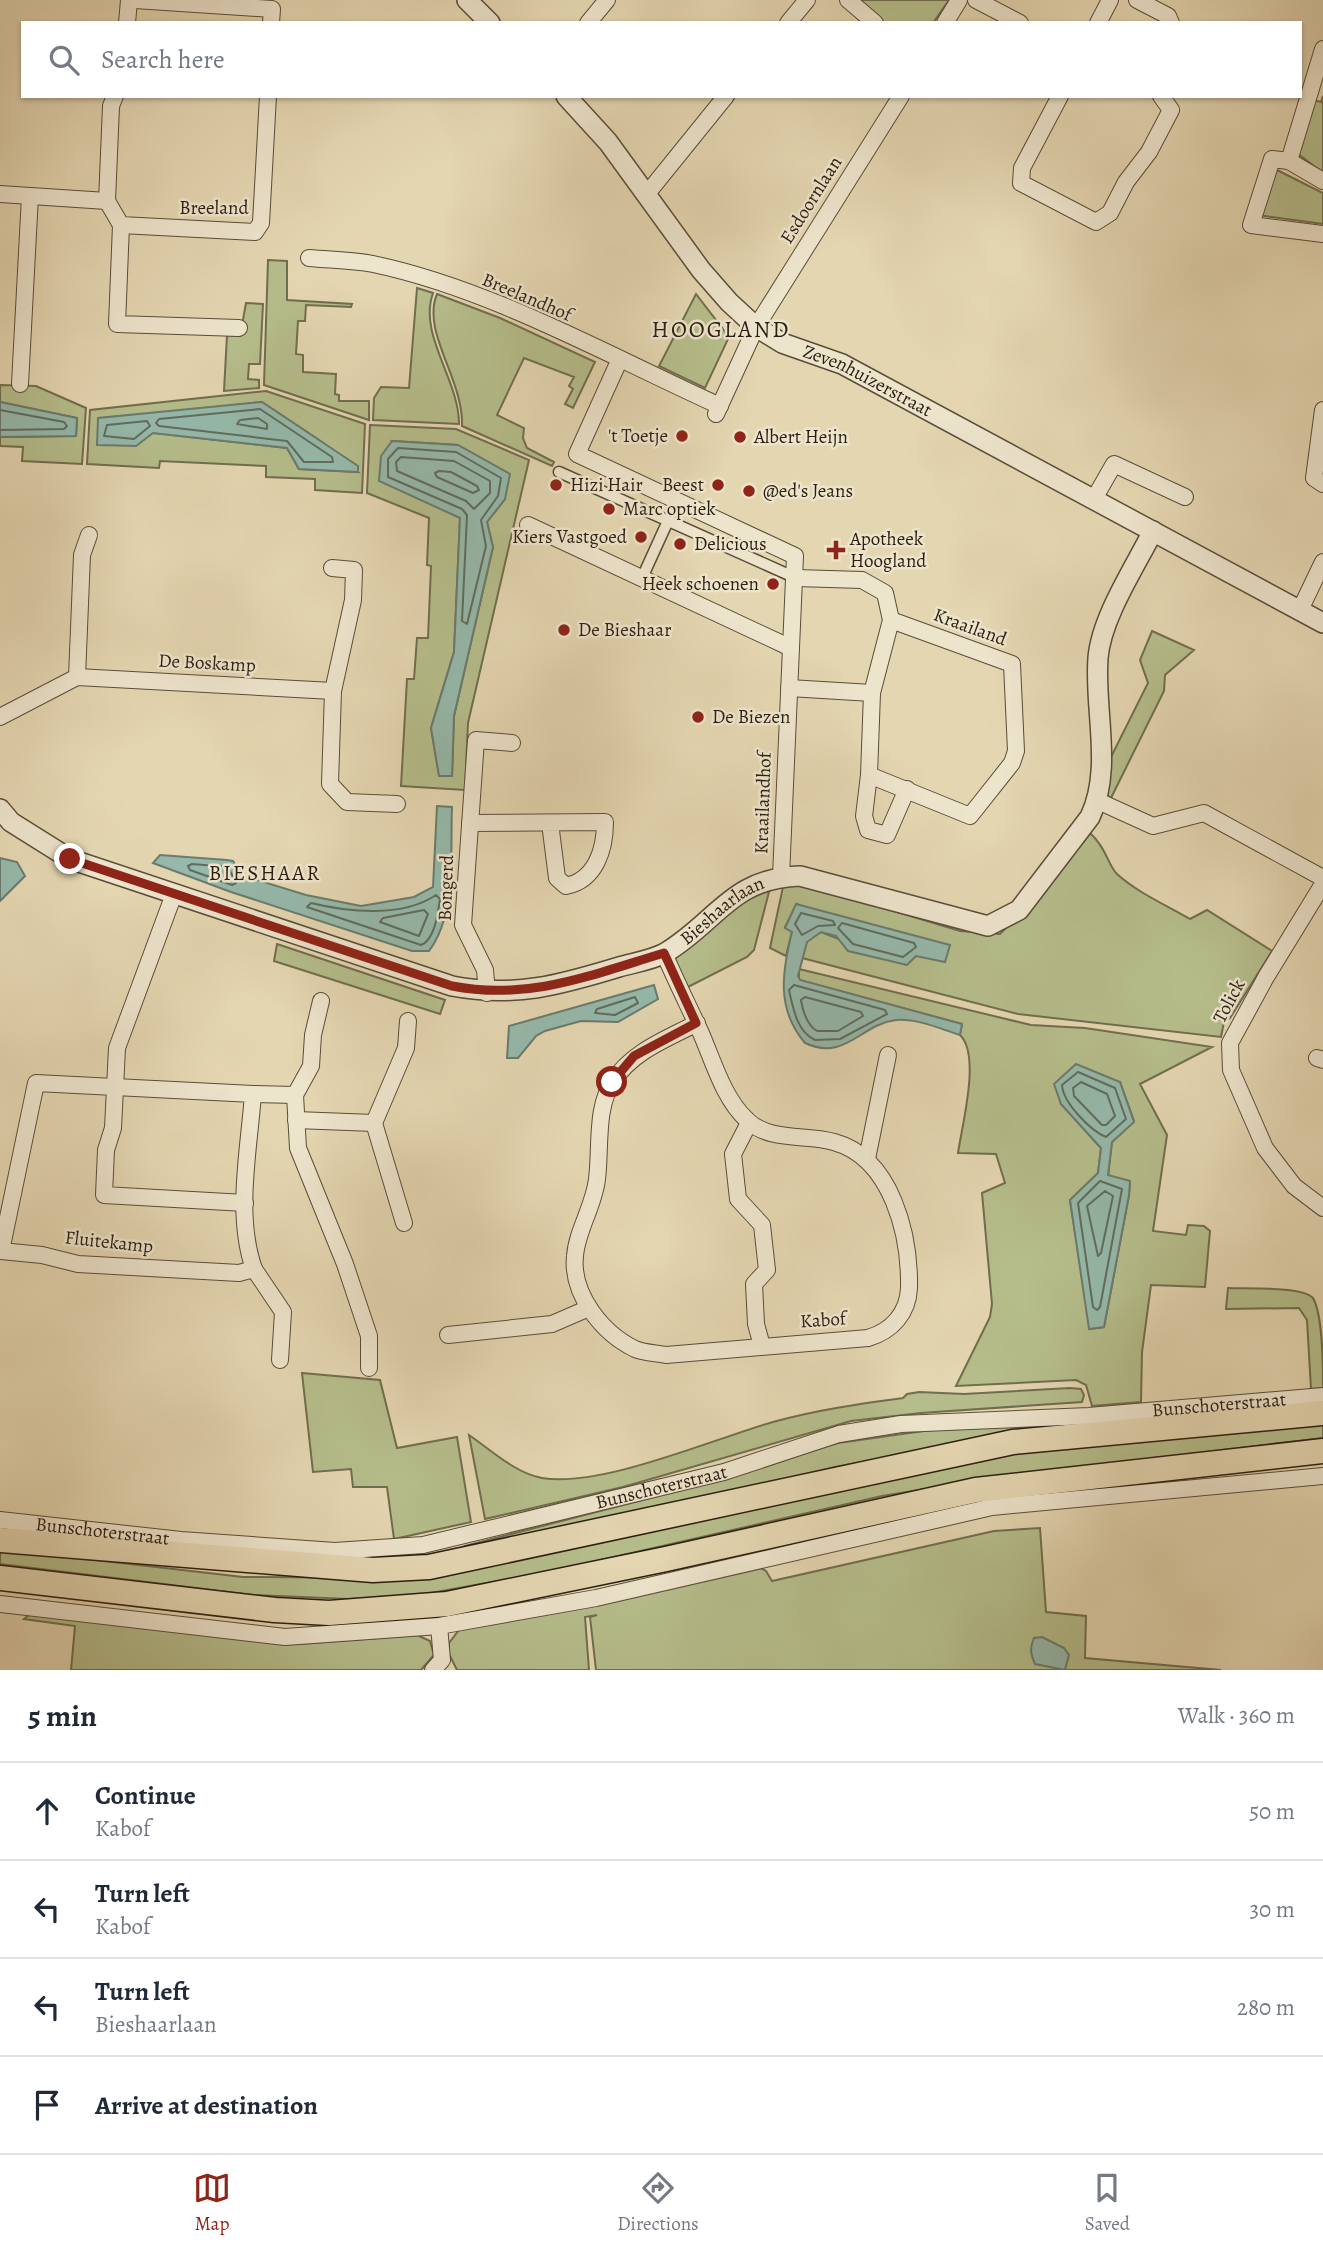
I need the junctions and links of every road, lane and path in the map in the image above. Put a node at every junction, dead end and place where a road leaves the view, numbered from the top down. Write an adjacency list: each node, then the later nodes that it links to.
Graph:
1 (129, 0): 12 (street)
2 (135, 0): 13 (street)
3 (467, 0): 14 (street)
4 (607, 0): 15 (street)
5 (807, 0): 16 (street)
6 (848, 0): 17 (street)
7 (959, 0): 18 (street)
8 (976, 0): 19 (street)
9 (1111, 0): 20 (street)
10 (1137, 0): 11 (street)
11 (1160, 5): 21 (street)
12 (127, 21)
13 (271, 21)
14 (488, 21)
15 (590, 21)
16 (790, 21)
17 (873, 21)
18 (946, 21)
19 (1016, 21)
20 (1099, 21)
21 (1170, 21)
22 (1323, 49): 30 (street)
23 (114, 98): 35 (street)
24 (268, 98): 36 (street, Breeland)
25 (568, 98): 33 (street, Zevenhuizerstraat)
26 (724, 98): 33 (street)
27 (900, 98): 39 (street, Esdoornlaan)
28 (1059, 98): 29 (street)
29 (1162, 98)
30 (1289, 161): 31 (street); 37 (street)
31 (1323, 181)
32 (0, 194): 34 (street)
33 (646, 195): 39 (street, Zevenhuizerstraat)
34 (30, 196): 35 (street); 42 (street)
35 (107, 201): 36 (street)
36 (121, 225): 40 (street)
37 (1323, 234)
38 (309, 258): 41 (street, Breelandhof)
39 (756, 327): 41 (street, Breelandhof); 47 (street, Zevenhuizerstraat)
40 (239, 328)
41 (619, 361): 44 (street)
42 (20, 384)
43 (1323, 410): 45 (street)
44 (567, 462): 48 (street, Kraailandhof); 49 (street)
45 (1323, 484)
46 (1185, 497): 47 (street)
47 (1094, 499): 51 (street, Zevenhuizerstraat)
48 (678, 500): 49 (street); 56 (street, Kraailandhof)
49 (668, 520): 55 (street); 56 (street)
50 (528, 525): 55 (street)
51 (1153, 531): 57 (street, Zevenhuizerstraat); 69 (street, Bieshaarlaan)
52 (89, 535): 61 (street)
53 (1323, 562): 57 (street)
54 (332, 568): 63 (street)
55 (642, 578): 60 (street)
56 (796, 578): 58 (street); 60 (street, Kraailandhof)
57 (1300, 610): 59 (street, Zevenhuizerstraat)
58 (891, 620): 64 (street); 68 (street, Kraailand)
59 (1323, 623)
60 (791, 648): 62 (street, Kraailandhof)
61 (78, 677): 63 (street, De Boskamp); 65 (street)
62 (789, 688): 64 (street); 74 (street, Kraailandhof)
63 (334, 691): 70 (street)
64 (872, 693): 67 (street)
65 (0, 717)
66 (512, 743): 72 (street, Bongerd)
67 (869, 775): 68 (street, Kraailand); 68 (street)
68 (907, 789)
69 (1098, 801): 74 (street, Bieshaarlaan); 75 (street)
70 (397, 804)
71 (0, 809): 77 (street, Bieshaarlaan)
72 (470, 823): 73 (street); 79 (street, Bongerd)
73 (550, 823): 73 (street)
74 (781, 877): 78 (street, Bieshaarlaan)
75 (1323, 878)
76 (1323, 884): 92 (street, Tolick)
77 (174, 894): 79 (street, Bieshaarlaan); 84 (street)
78 (664, 953): 79 (street, Bieshaarlaan); 82 (street)
79 (487, 993)
80 (321, 1001): 86 (street)
81 (408, 1021): 89 (street)
82 (696, 1023): 88 (street); 95 (street, Kabof)
83 (888, 1055): 90 (street)
84 (116, 1086): 85 (street, Fluitekamp); 91 (street); 94 (street, Fluitekamp)
85 (253, 1094): 86 (street, Fluitekamp); 91 (street)
86 (295, 1096): 87 (street)
87 (296, 1120): 89 (street); 99 (street)
88 (749, 1123): 90 (street, Kabof); 97 (street)
89 (374, 1124): 93 (street)
90 (867, 1159): 97 (street, Kabof)
91 (245, 1203): 94 (street)
92 (1323, 1208)
93 (404, 1223)
94 (254, 1269): 98 (street)
95 (589, 1308): 96 (street); 97 (street, Kabof)
96 (447, 1335)
97 (762, 1346)
98 (280, 1360)
99 (369, 1368)
100 (1323, 1396): 104 (street, Bunschoterstraat)
101 (1323, 1413): 105 (main road, Bunschoterstraat)
102 (1323, 1451): 106 (main road)
103 (1323, 1476): 108 (street)
104 (0, 1520)
105 (0, 1540)
106 (0, 1578)
107 (0, 1604): 108 (street)
108 (439, 1626): 109 (street)
109 (433, 1670)

